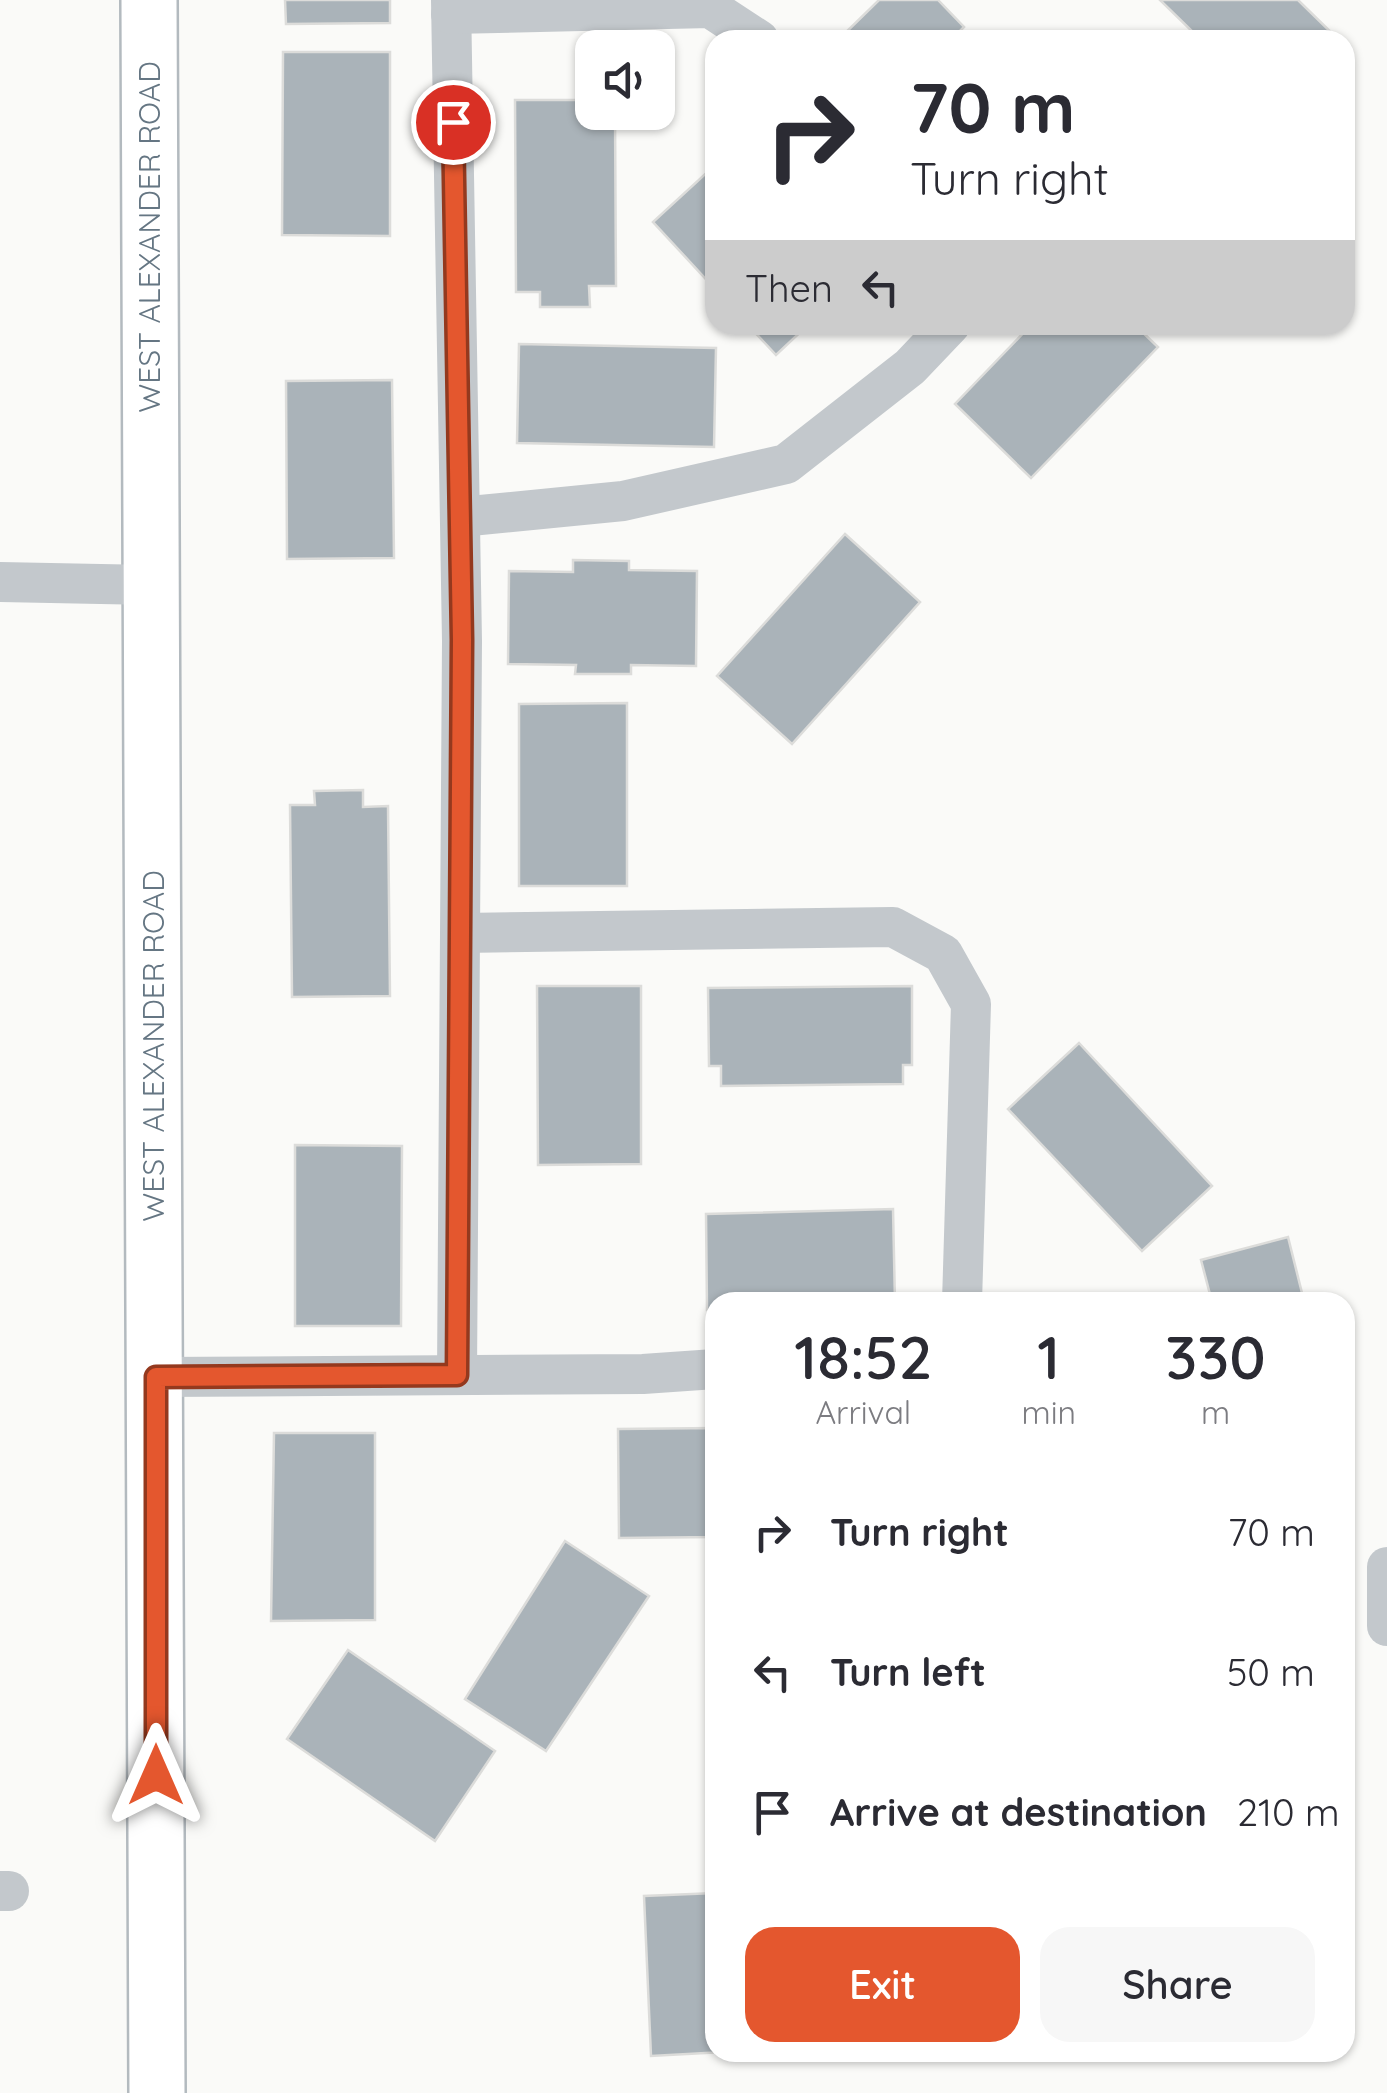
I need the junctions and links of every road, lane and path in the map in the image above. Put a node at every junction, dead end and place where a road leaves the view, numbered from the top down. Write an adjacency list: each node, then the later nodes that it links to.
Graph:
1 (149, 0): 7 (main road, WEST ALEXANDER ROAD)
2 (451, 7): 3 (street); 5 (street)
3 (744, 30)
4 (941, 335): 5 (street)
5 (460, 518): 8 (street)
6 (0, 582): 7 (street)
7 (151, 585): 12 (main road, WEST ALEXANDER ROAD)
8 (462, 932): 9 (street); 11 (street)
9 (962, 1292)
10 (705, 1370): 11 (street)
11 (457, 1375): 12 (street)
12 (156, 1377): 15 (main road, WEST ALEXANDER ROAD)
13 (1387, 1567): 14 (street)
14 (1387, 1626)
15 (157, 2093)

